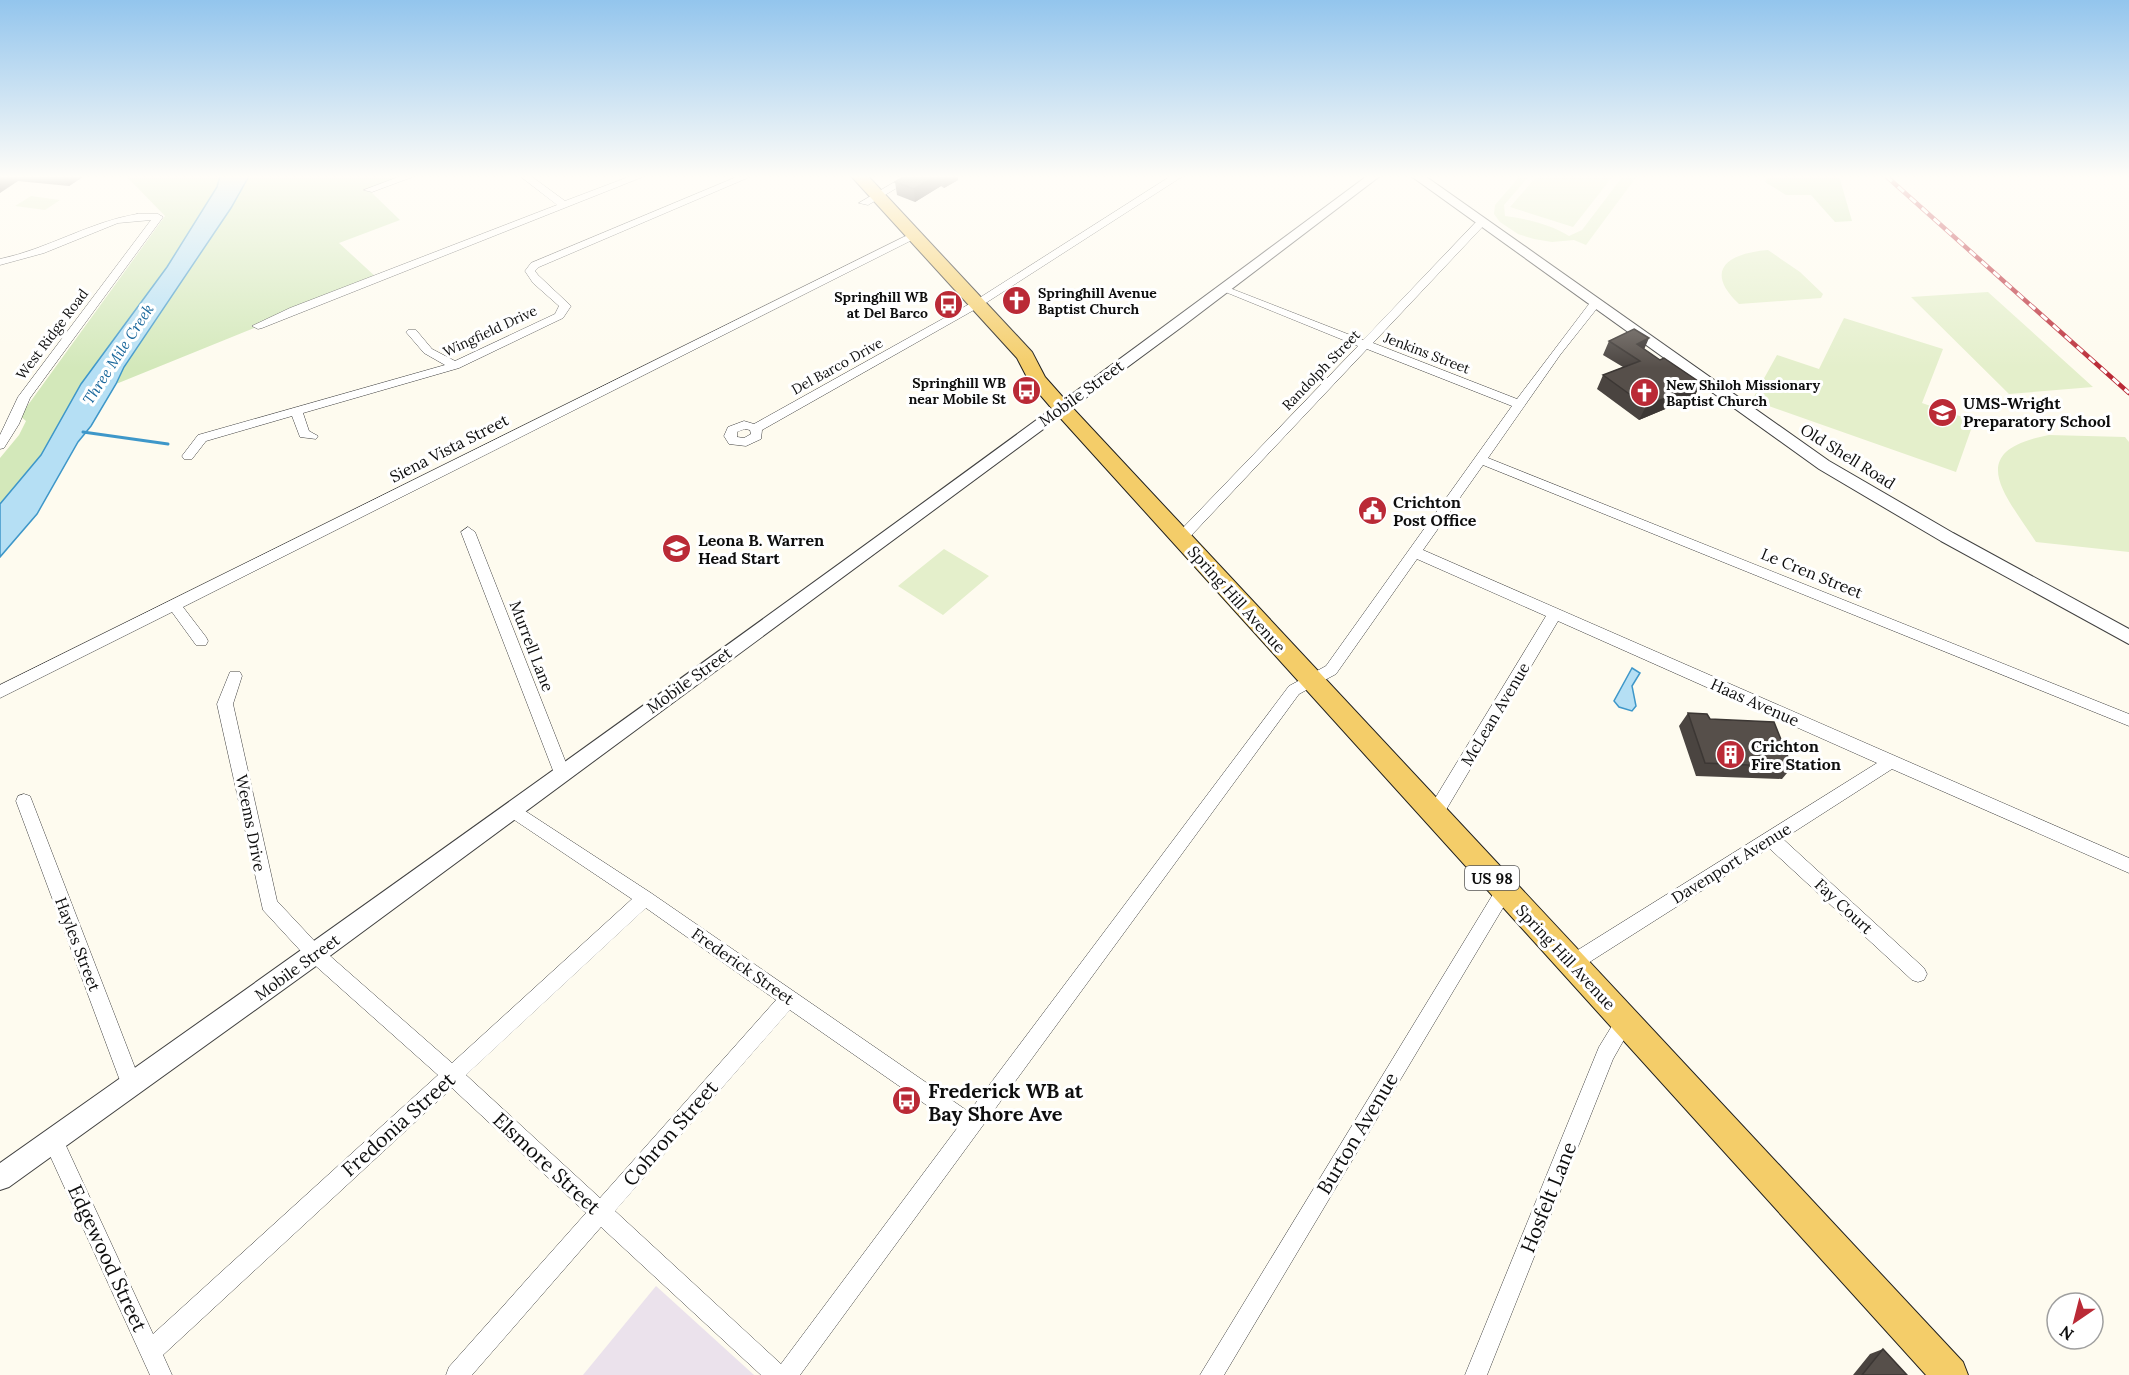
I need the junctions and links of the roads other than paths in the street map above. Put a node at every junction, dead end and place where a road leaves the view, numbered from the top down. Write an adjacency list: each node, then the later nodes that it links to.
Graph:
1 (65, 240): 11 (street, West Ridge Road)
2 (140, 240): 22 (street, West Ridge Road)
3 (476, 240): 15 (street)
4 (596, 240): 18 (street, Wingfield Drive)
5 (905, 240): 31 (street, Siena Vista Street)
6 (908, 240): 14 (main road, Spring Hill Avenue / US 98)
7 (1077, 240): 14 (street, Del Barco Drive)
8 (1288, 240): 12 (street, Mobile Street)
9 (1465, 240): 17 (street, Randolph Street)
10 (1508, 240): 13 (street, Old Shell Road)
11 (1, 263)
12 (1223, 289): 17 (street, Jenkins Street); 20 (street, Mobile Street)
13 (1596, 302): 19 (street); 33 (street, Old Shell Road)
14 (970, 308): 20 (main road, Spring Hill Avenue / US 98); 23 (street, Del Barco Drive)
15 (258, 326)
16 (412, 332): 18 (street)
17 (1365, 345): 19 (street, Jenkins Street); 29 (street, Randolph Street)
18 (455, 366): 21 (street, Wingfield Drive)
19 (1520, 405): 27 (street)
20 (1061, 407): 29 (main road, Spring Hill Avenue / US 98); 40 (street, Mobile Street)
21 (296, 411): 24 (street); 26 (street, Wingfield Drive)
22 (7, 424): 25 (street, West Ridge Road)
23 (756, 428)
24 (312, 436)
25 (0, 445)
26 (188, 456)
27 (1481, 460): 30 (street); 38 (street, Le Cren Street)
28 (468, 532): 40 (street, Murrell Lane)
29 (1181, 538): 36 (main road, Spring Hill Avenue / US 98)
30 (1414, 552): 32 (street, Haas Avenue); 36 (street)
31 (174, 605): 34 (street); 37 (street, Siena Vista Street)
32 (1555, 614): 39 (street, Haas Avenue); 43 (street, McLean Avenue)
33 (2129, 637)
34 (201, 641)
35 (235, 676): 48 (street, Weems Drive)
36 (1311, 680): 43 (main road, Spring Hill Avenue / US 98); 55 (street)
37 (0, 692)
38 (2129, 720)
39 (1891, 762): 44 (street, Davenport Avenue); 45 (street, Haas Avenue)
40 (562, 773): 42 (street, Mobile Street)
41 (24, 801): 54 (street, Hayles Street)
42 (513, 810): 47 (street, Frederick Street); 48 (street, Mobile Street)
43 (1434, 814): 46 (main road, Spring Hill Avenue / US 98)
44 (1770, 838): 49 (street, Davenport Avenue); 50 (street, Fay Court)
45 (2129, 866)
46 (1504, 891): 49 (main road, Spring Hill Avenue / US 98); 65 (street, Burton Avenue)
47 (645, 898): 51 (street, Frederick Street); 53 (street, Fredonia Street)
48 (315, 954): 53 (street, Elsmore Street); 54 (street, Mobile Street)
49 (1571, 964): 52 (main road, Spring Hill Avenue / US 98)
50 (1918, 974)
51 (789, 998): 55 (street, Frederick Street); 58 (street, Cohron Street)
52 (1625, 1022): 60 (street, Hosfelt Lane); 66 (main road, Spring Hill Avenue / US 98)
53 (452, 1075): 58 (street, Elsmore Street); 59 (street, Fredonia Street)
54 (132, 1086): 56 (street, Mobile Street)
55 (971, 1125): 64 (street)
56 (54, 1142): 57 (street, Mobile Street); 59 (street, Edgewood Street)
57 (0, 1178)
58 (600, 1212): 62 (street, Cohron Street); 63 (street, Elsmore Street)
59 (150, 1351): 61 (street, Edgewood Street)
60 (1480, 1373)
61 (162, 1375)
62 (457, 1375)
63 (777, 1375)
64 (786, 1375)
65 (1211, 1375)
66 (1950, 1375)

